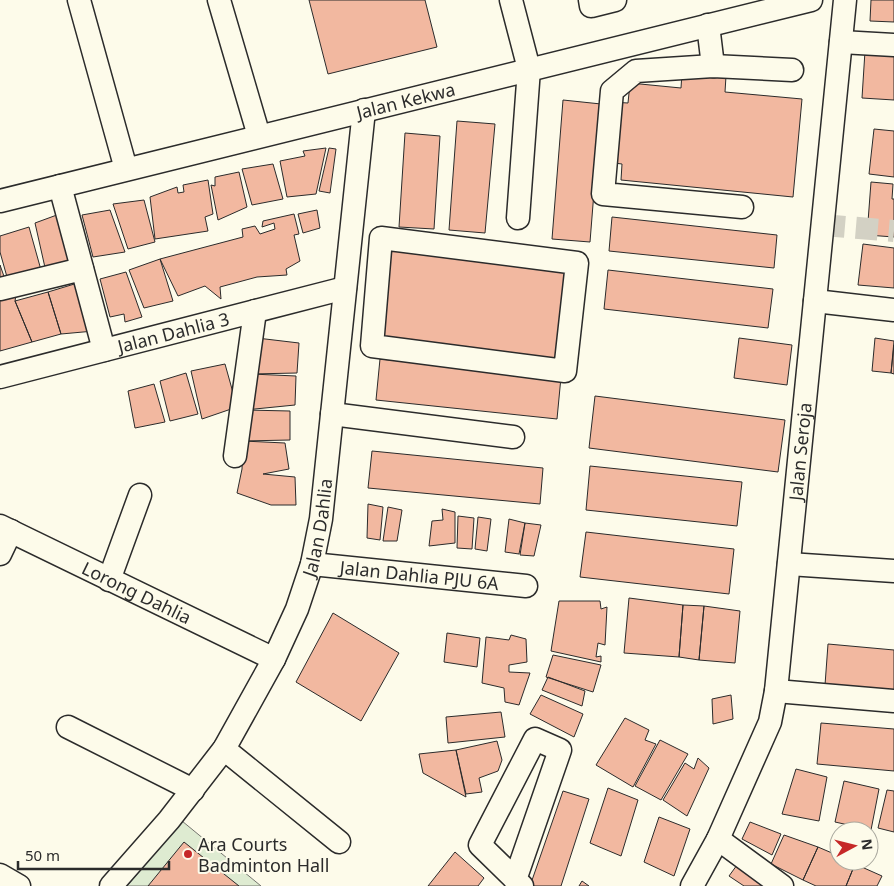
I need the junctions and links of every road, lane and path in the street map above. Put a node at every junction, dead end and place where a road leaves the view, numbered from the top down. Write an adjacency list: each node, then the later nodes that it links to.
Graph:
1 (79, 0): 17 (street)
2 (219, 0): 16 (street)
3 (512, 0): 13 (street)
4 (590, 0): 5 (street)
5 (615, 0)
6 (811, 0): 9 (street, Jalan Kekwa)
7 (816, 0): 8 (street)
8 (844, 5): 10 (street, Jalan Seroja)
9 (708, 26): 12 (street); 13 (street, Jalan Kekwa)
10 (841, 42): 11 (street); 26 (street, Jalan Seroja)
11 (894, 45)
12 (713, 66): 14 (street); 20 (street)
13 (528, 69): 15 (street, Jalan Kekwa); 21 (street)
14 (792, 70)
15 (364, 110): 16 (street, Jalan Kekwa); 24 (street, Jalan Dahlia)
16 (259, 136): 17 (street, Jalan Kekwa)
17 (126, 169): 18 (street, Jalan Kekwa)
18 (60, 186): 19 (street, Jalan Kekwa); 22 (street)
19 (0, 201)
20 (742, 206)
21 (518, 218)
22 (82, 269): 23 (street); 31 (street)
23 (0, 289)
24 (345, 292): 25 (street); 28 (street, Jalan Dahlia 3); 29 (street, Jalan Dahlia)
25 (374, 300): 30 (street); 30 (street)
26 (815, 301): 27 (street); 40 (street, Jalan Seroja)
27 (894, 310)
28 (255, 311): 31 (street, Jalan Dahlia 3); 35 (street)
29 (341, 326): 30 (street); 33 (street, Jalan Dahlia)
30 (372, 329)
31 (104, 350): 32 (street, Jalan Dahlia 3)
32 (0, 377)
33 (332, 414): 34 (street); 39 (street, Jalan Dahlia)
34 (513, 437)
35 (235, 456)
36 (140, 495): 42 (street)
37 (6, 529): 38 (street); 42 (street, Lorong Dahlia)
38 (0, 554)
39 (312, 564): 43 (street, Jalan Dahlia PJU 6A); 44 (street, Jalan Dahlia)
40 (789, 564): 41 (street); 45 (street, Jalan Seroja)
41 (894, 571)
42 (109, 580): 44 (street, Lorong Dahlia)
43 (526, 586)
44 (274, 659): 48 (street, Jalan Dahlia)
45 (776, 691): 46 (street); 50 (street, Jalan Seroja)
46 (894, 701)
47 (68, 727): 49 (street)
48 (224, 750): 49 (street, Jalan Dahlia); 51 (street)
49 (193, 790): 55 (street, Jalan Dahlia)
50 (718, 839): 56 (street, Jalan Seroja); 57 (street)
51 (339, 842)
52 (0, 875): 54 (street)
53 (519, 883): 53 (street)
54 (19, 886)
55 (111, 886)
56 (692, 886)
57 (782, 886)

